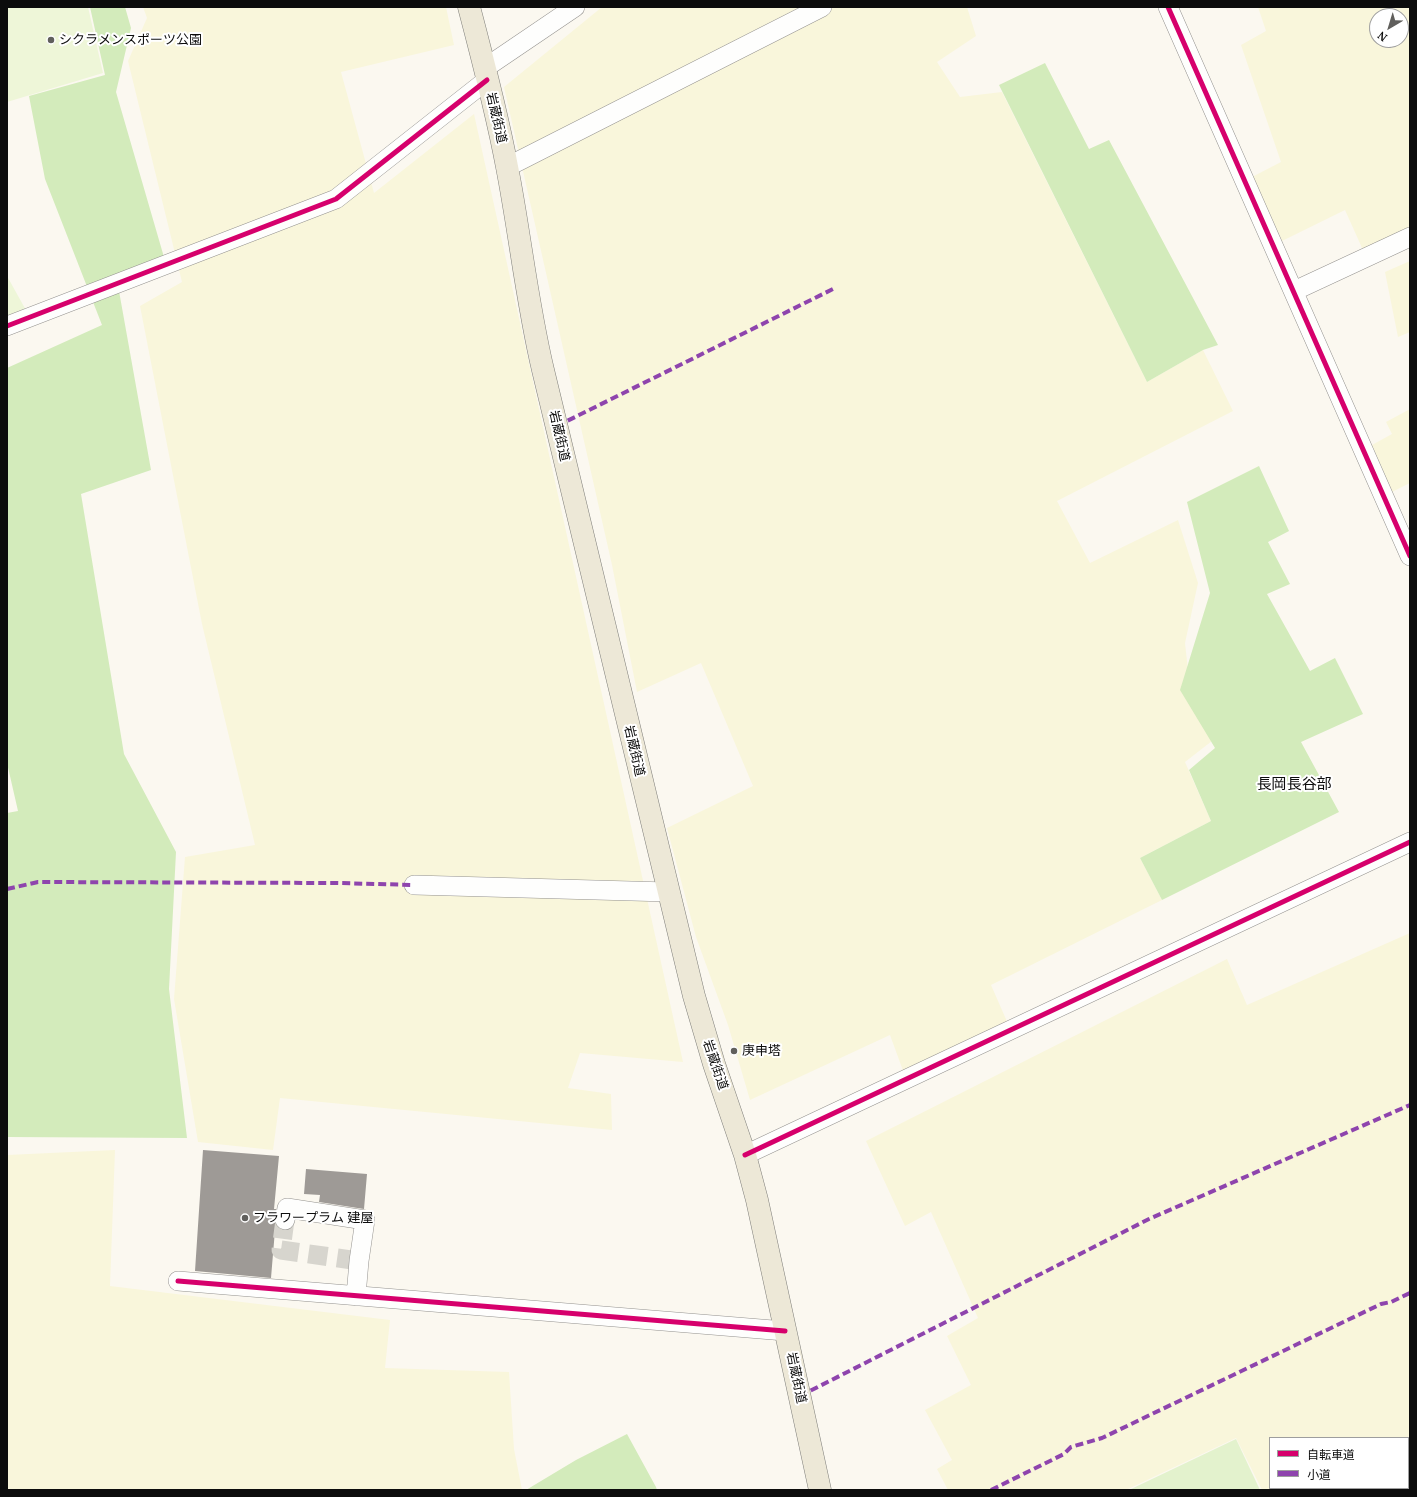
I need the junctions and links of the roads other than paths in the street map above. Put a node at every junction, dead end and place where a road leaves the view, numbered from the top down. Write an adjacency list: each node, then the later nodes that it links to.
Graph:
1 (470, 7): 5 (main road, 岩蔵街道)
2 (575, 7): 5 (street)
3 (822, 7): 6 (street)
4 (1168, 7): 8 (street)
5 (486, 74): 6 (main road, 岩蔵街道); 9 (street)
6 (507, 166): 13 (main road, 岩蔵街道)
7 (1410, 237): 8 (street)
8 (1294, 291): 10 (street)
9 (7, 326)
10 (1410, 556)
11 (1410, 842): 14 (street)
12 (414, 885): 13 (street)
13 (668, 892): 14 (main road, 岩蔵街道)
14 (745, 1155): 18 (main road, 岩蔵街道)
15 (285, 1220): 17 (street)
16 (178, 1281): 17 (street)
17 (356, 1296): 18 (street)
18 (786, 1331): 19 (main road, 岩蔵街道)
19 (820, 1490)

